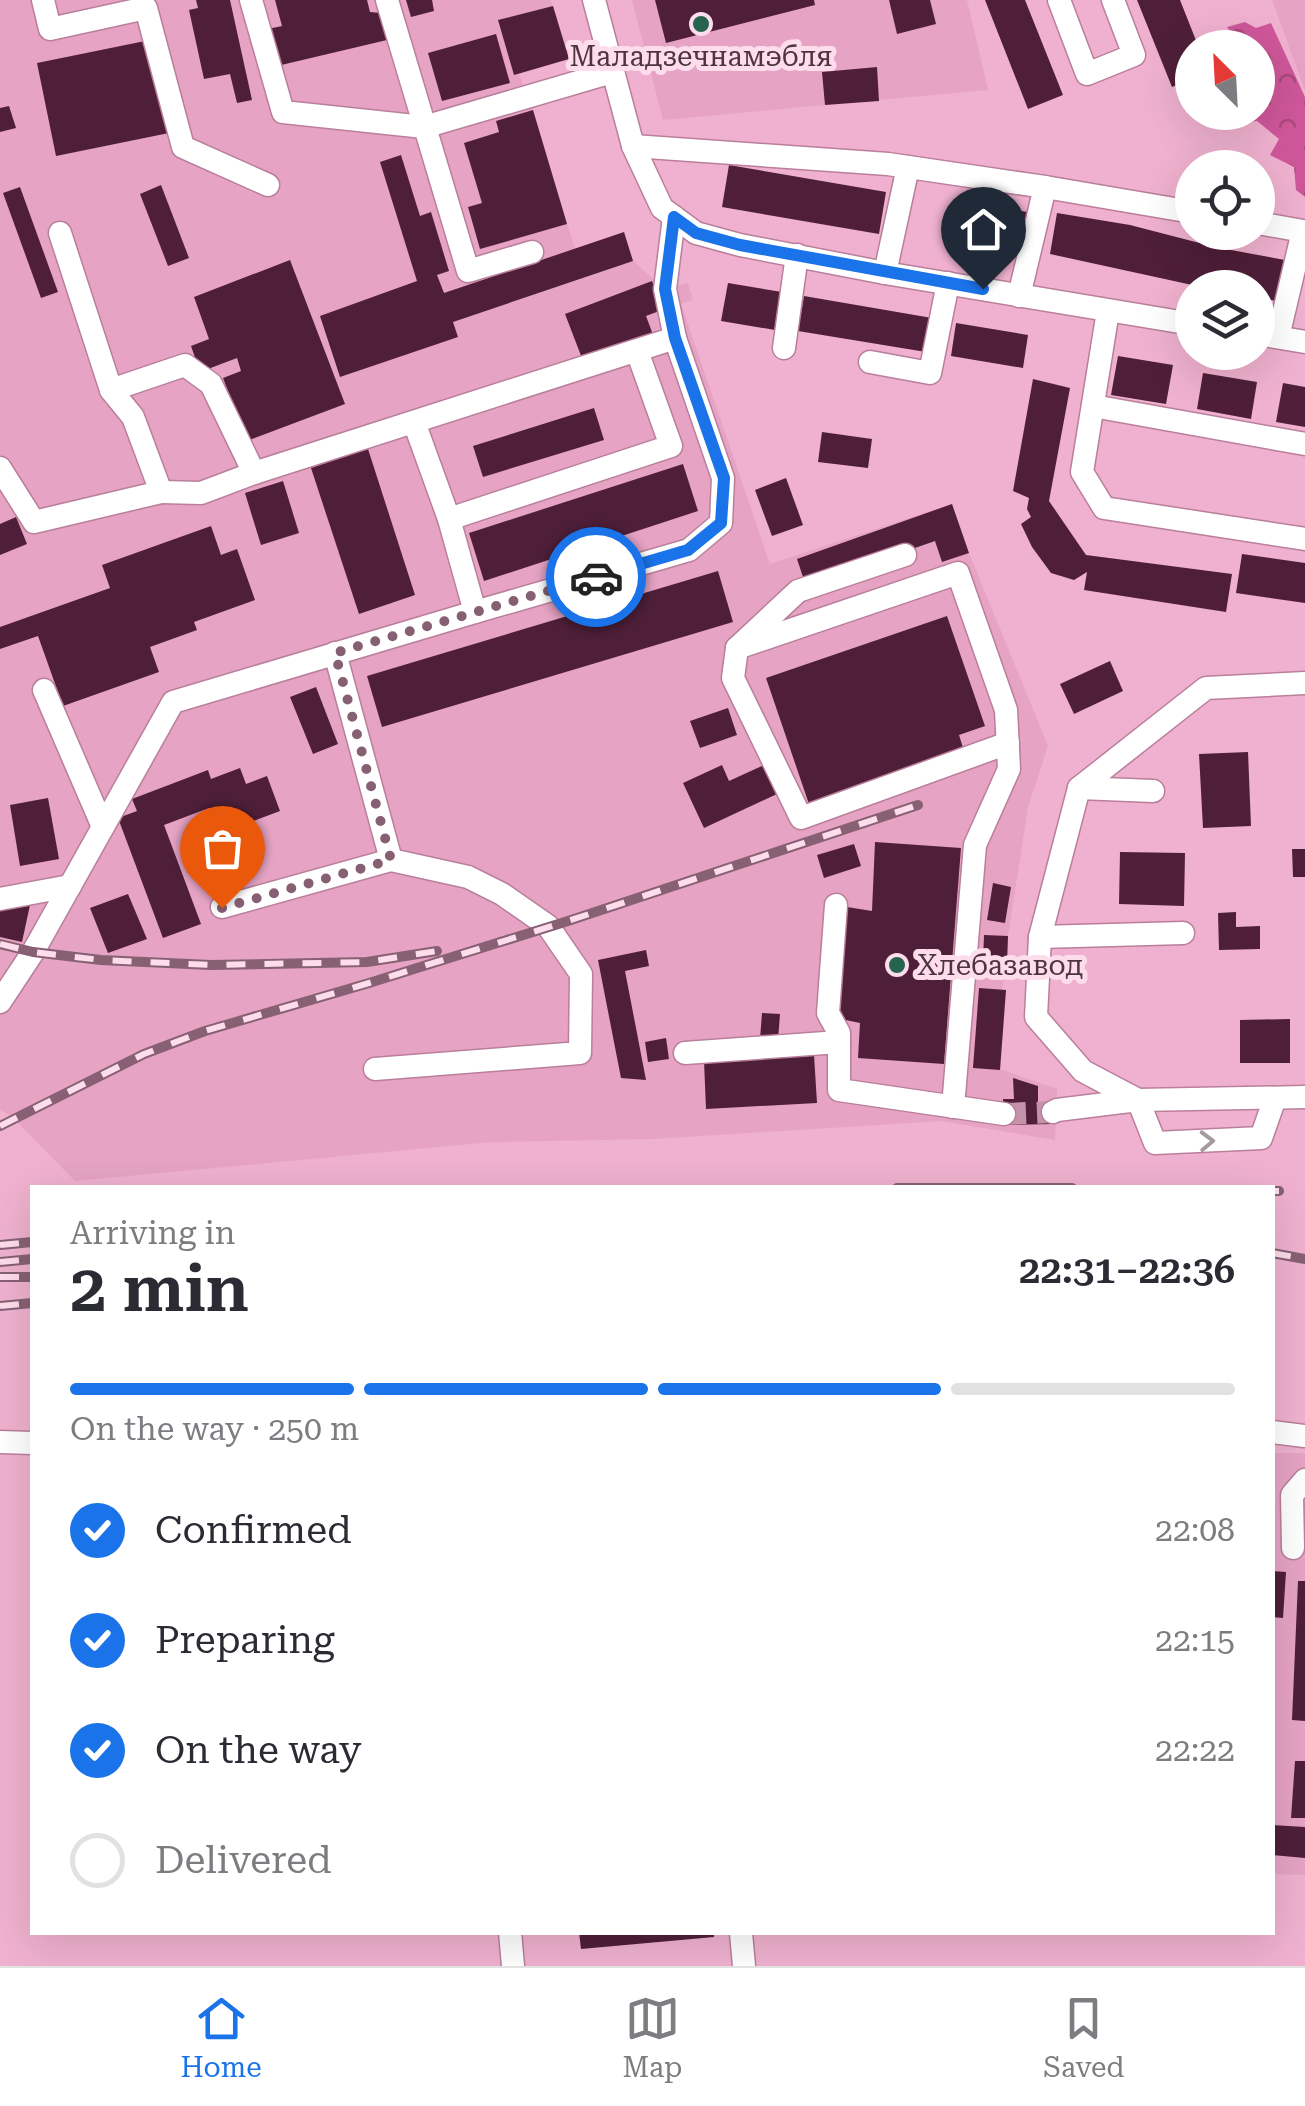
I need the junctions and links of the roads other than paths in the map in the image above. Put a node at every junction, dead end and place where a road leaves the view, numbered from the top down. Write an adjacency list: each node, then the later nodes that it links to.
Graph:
1 (43, 0): 11 (street)
2 (251, 0): 8 (street)
3 (388, 0): 8 (street)
4 (594, 0): 7 (street)
5 (1059, 0): 6 (street)
6 (1113, 0)
7 (612, 72): 8 (street); 9 (street)
8 (424, 127): 18 (street)
9 (633, 146): 10 (street); 14 (street)
10 (908, 167): 12 (street); 20 (street)
11 (268, 185)
12 (1045, 187): 13 (street); 22 (street)
13 (1175, 209)
14 (674, 217): 19 (street); 27 (street)
15 (1275, 227): 16 (street)
16 (1304, 232): 24 (street)
17 (60, 233): 32 (street)
18 (532, 252)
19 (797, 255): 20 (street); 29 (street)
20 (885, 272): 21 (street)
21 (948, 283): 22 (street); 31 (street)
22 (1019, 296): 23 (street)
23 (1108, 311): 25 (street); 33 (street)
24 (1275, 316)
25 (1175, 321)
26 (1275, 337): 28 (street)
27 (675, 338): 30 (street); 42 (street)
28 (1305, 342)
29 (784, 348)
30 (637, 351): 34 (street); 39 (street)
31 (870, 362)
32 (111, 390): 37 (street); 38 (street)
33 (1093, 406): 35 (street); 40 (street)
34 (414, 422): 37 (street); 39 (street)
35 (1305, 444)
36 (0, 468): 38 (street)
37 (254, 472): 38 (street)
38 (160, 492)
39 (449, 519): 42 (street)
40 (1305, 539)
41 (905, 555): 43 (street)
42 (475, 612): 44 (street)
43 (738, 648): 47 (street); 47 (street)
44 (335, 653): 50 (street); 51 (street)
45 (1305, 683): 48 (street)
46 (44, 690): 50 (street)
47 (1008, 744): 68 (street)
48 (1079, 788): 49 (street); 57 (street)
49 (1154, 791)
50 (103, 827): 52 (street)
51 (391, 860): 55 (street); 64 (street)
52 (70, 886): 53 (street); 59 (street)
53 (0, 899)
54 (836, 905): 62 (street)
55 (222, 908)
56 (1183, 932): 57 (street)
57 (1040, 937): 67 (street)
58 (0, 960): 59 (street)
59 (23, 968): 60 (street); 61 (street)
60 (0, 975)
61 (0, 1002)
62 (838, 1042): 63 (street); 68 (street)
63 (686, 1054)
64 (375, 1069)
65 (1305, 1096): 66 (street)
66 (1275, 1098): 67 (street); 67 (street, one-way to 66)
67 (1138, 1100): 69 (street)
68 (953, 1107): 70 (street)
69 (1053, 1112)
70 (1004, 1114)
71 (1275, 1432): 72 (street)
72 (1305, 1436)
73 (0, 1442): 74 (street)
74 (30, 1443)
75 (1305, 1480): 76 (street)
76 (1293, 1548)
77 (510, 1935): 79 (street)
78 (742, 1935): 80 (street)
79 (513, 1966)
80 (744, 1966)

